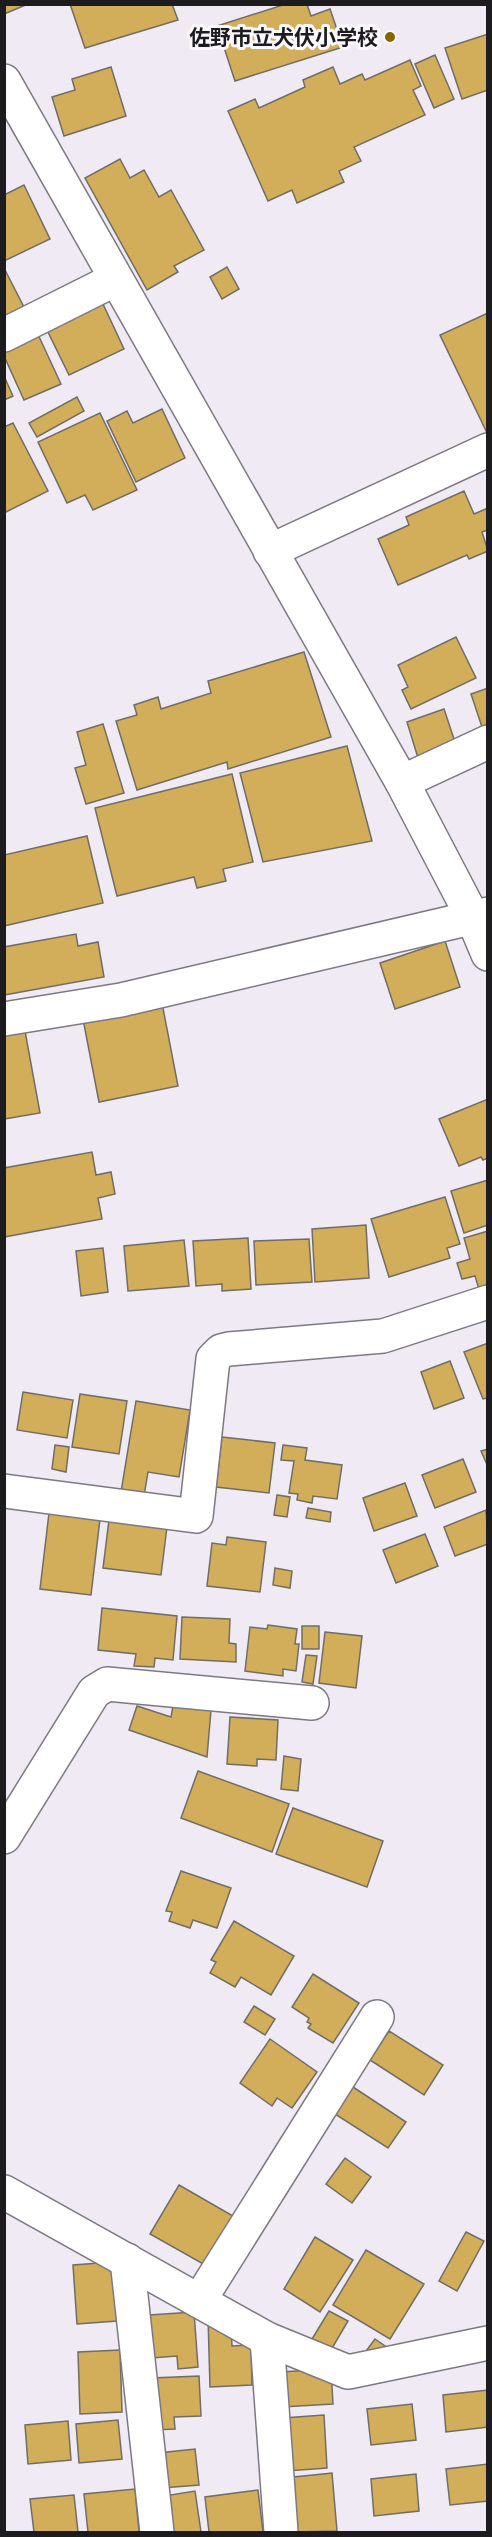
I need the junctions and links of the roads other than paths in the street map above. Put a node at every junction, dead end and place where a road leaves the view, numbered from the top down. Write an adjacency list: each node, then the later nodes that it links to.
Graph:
1 (4, 81): 2 (street)
2 (116, 279): 3 (street); 5 (street)
3 (4, 335)
4 (488, 450): 5 (street)
5 (270, 551): 7 (street)
6 (488, 742): 7 (street)
7 (402, 782): 8 (street)
8 (480, 915): 9 (street); 10 (street)
9 (488, 954)
10 (4, 1019)
11 (488, 1302): 12 (street)
12 (4, 1491)
13 (312, 1703): 14 (street)
14 (4, 1837)
15 (377, 2018): 18 (street)
16 (4, 2192): 17 (street)
17 (127, 2260): 18 (street); 21 (street)
18 (199, 2301): 19 (street)
19 (267, 2339): 20 (street); 22 (street)
20 (488, 2343)
21 (157, 2532)
22 (281, 2532)

